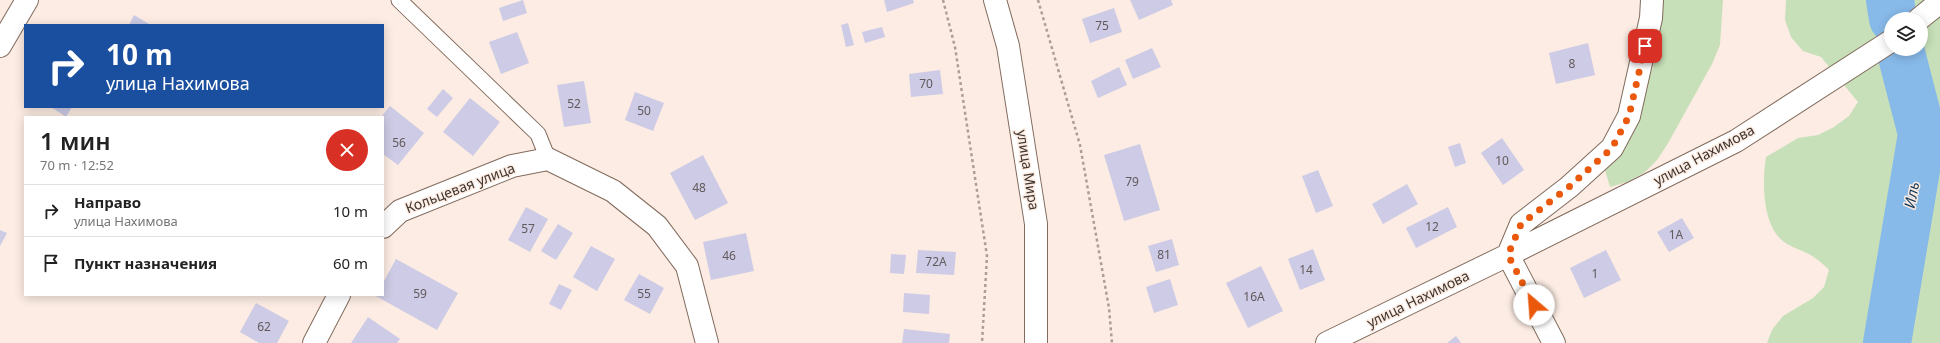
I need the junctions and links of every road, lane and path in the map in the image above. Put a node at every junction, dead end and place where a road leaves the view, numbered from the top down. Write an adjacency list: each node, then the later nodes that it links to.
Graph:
1 (27, 0): 10 (main road)
2 (399, 0): 11 (lane)
3 (943, 0): 17 (path)
4 (995, 0): 18 (main road, улица Мира)
5 (1038, 0): 19 (path)
6 (1652, 0): 13 (main road)
7 (1940, 2): 8 (main road)
8 (1928, 12)
9 (1884, 45): 13 (main road, улица Нахимова)
10 (0, 46)
11 (548, 159): 12 (main road, Кольцевая улица); 16 (main road)
12 (384, 226)
13 (1508, 255): 20 (main road, улица Нахимова); 21 (main road)
14 (338, 296): 15 (main road)
15 (314, 343)
16 (707, 343)
17 (982, 343)
18 (1036, 343)
19 (1112, 343)
20 (1327, 343)
21 (1554, 343)

